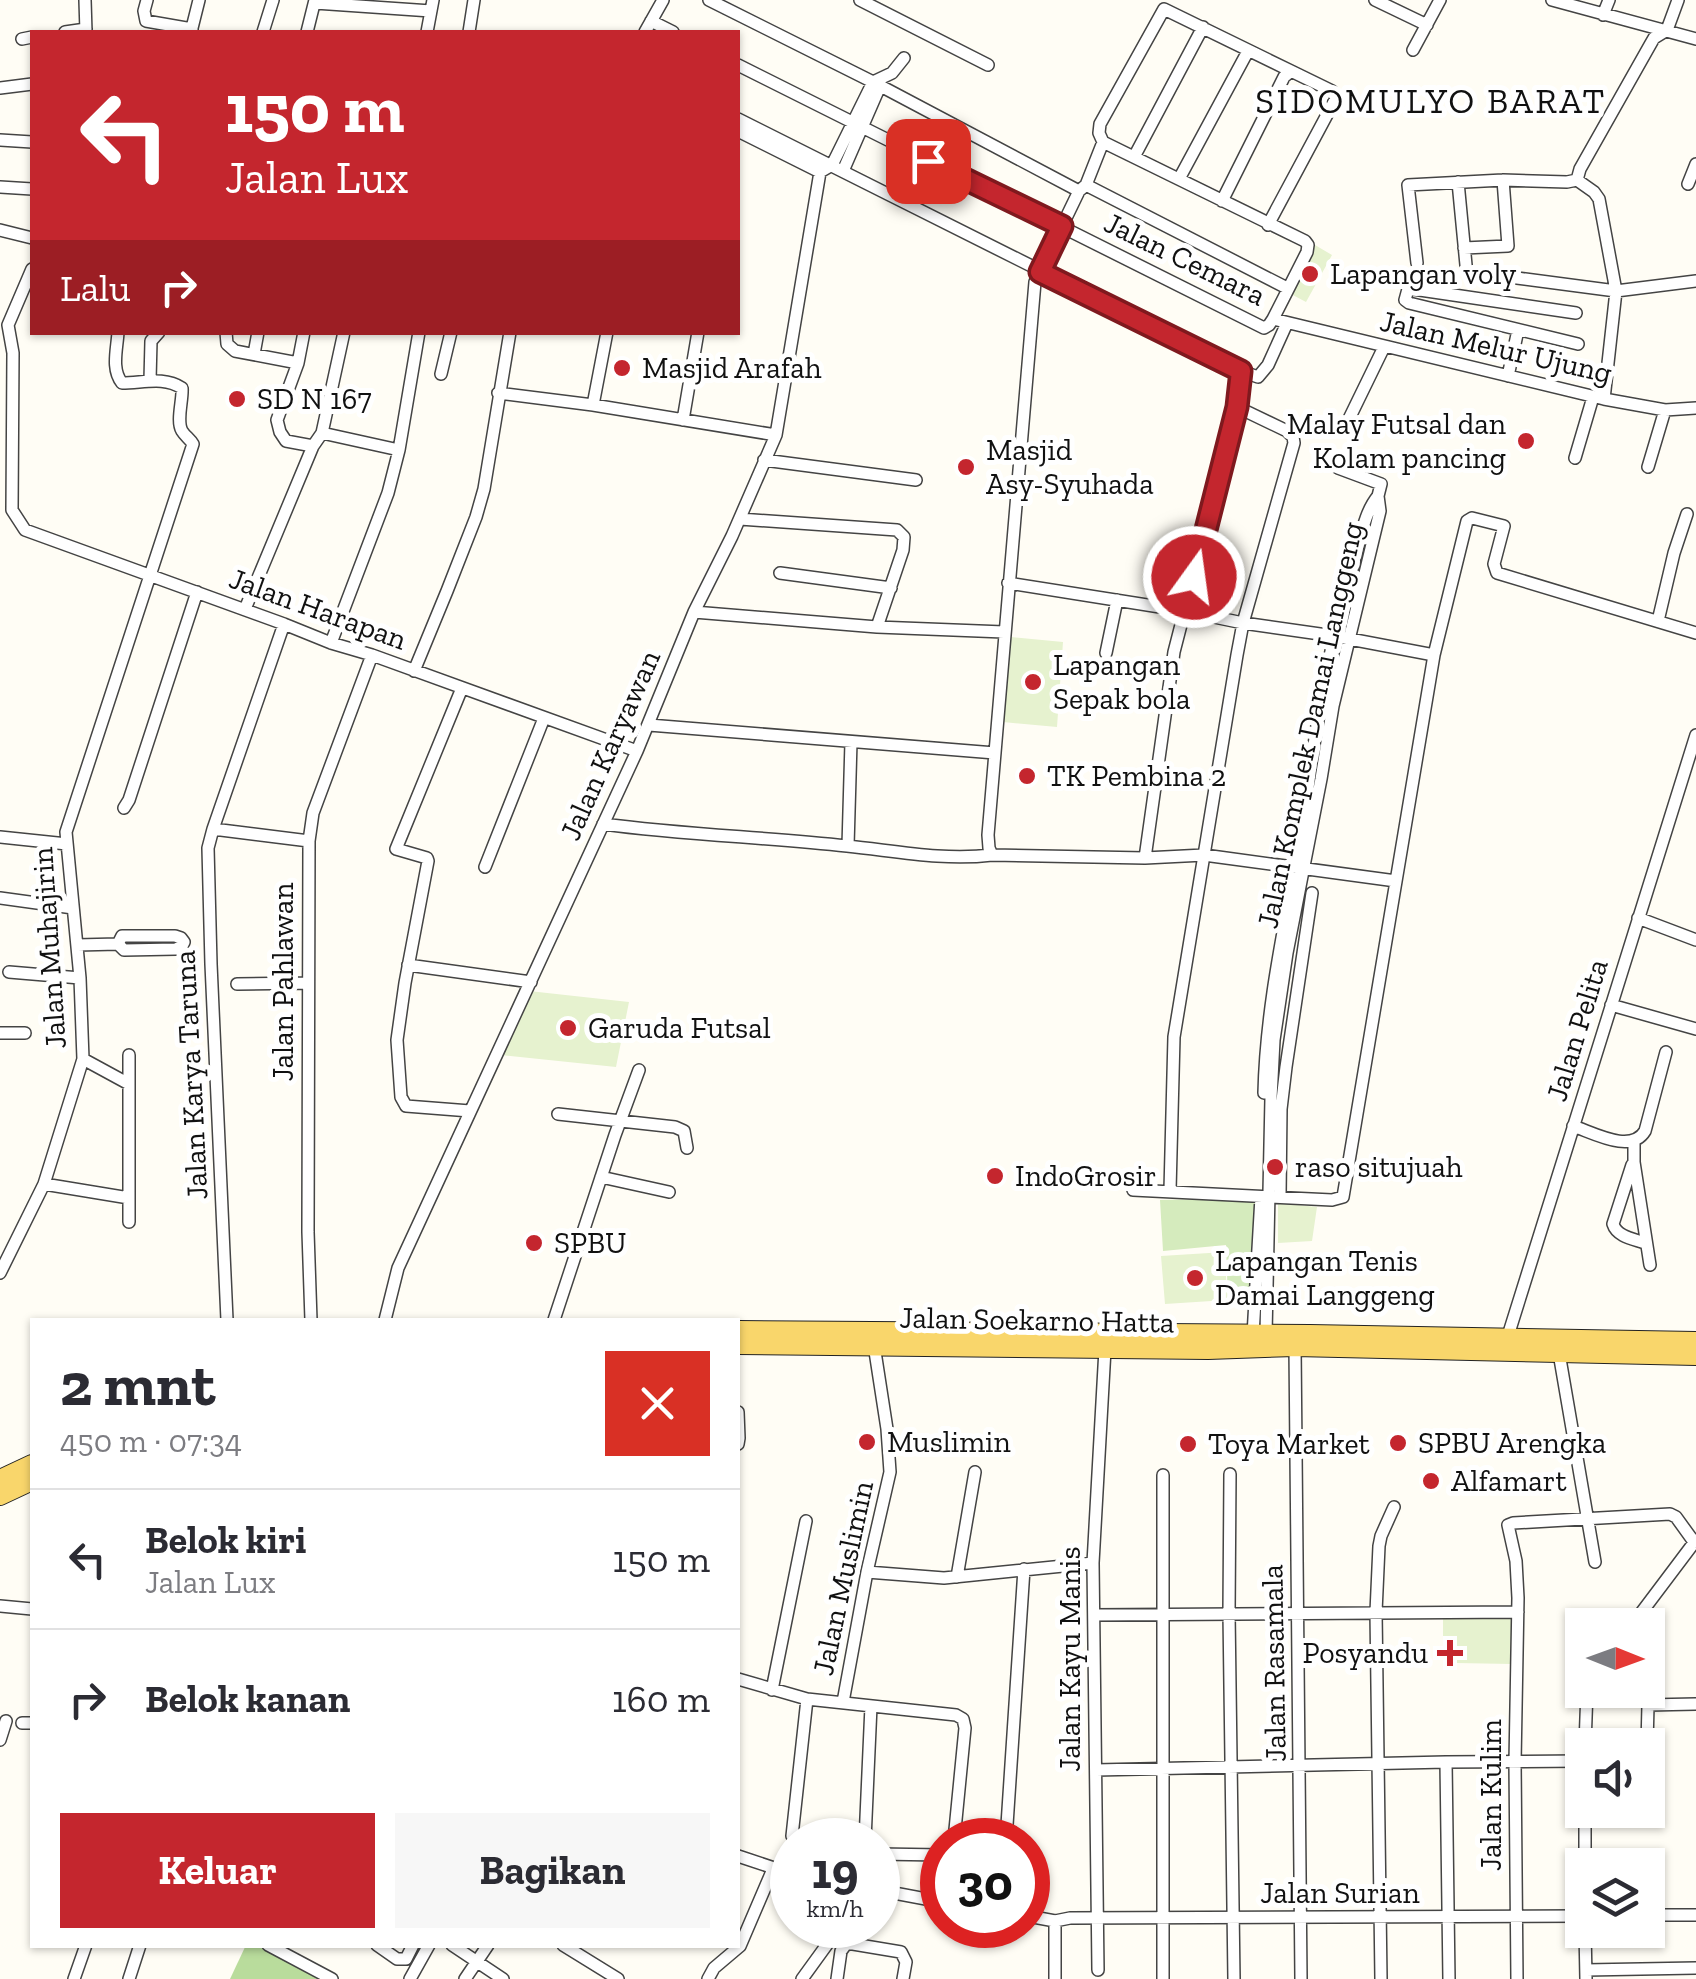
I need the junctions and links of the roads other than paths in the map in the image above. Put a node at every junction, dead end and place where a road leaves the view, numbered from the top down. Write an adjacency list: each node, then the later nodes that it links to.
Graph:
1 (85, 0): 22 (street)
2 (147, 0): 23 (street)
3 (199, 0): 24 (street)
4 (273, 0): 25 (street)
5 (474, 0): 28 (street)
6 (663, 0): 20 (street)
7 (709, 0): 38 (street)
8 (860, 0): 34 (street)
9 (1375, 0): 19 (street)
10 (1440, 0): 19 (street)
11 (1552, 0): 18 (street)
12 (1609, 0): 18 (street)
13 (1678, 0): 29 (street)
14 (315, 1): 15 (street); 26 (street)
15 (346, 3): 16 (street)
16 (388, 4): 17 (street)
17 (432, 5): 27 (street)
18 (1604, 15): 29 (street)
19 (1427, 25): 32 (street)
20 (648, 27)
21 (1204, 27): 31 (street); 44 (street); 45 (street)
22 (86, 30)
23 (187, 30)
24 (192, 30)
25 (265, 30)
26 (308, 30)
27 (427, 30)
28 (469, 30)
29 (1667, 30): 30 (street); 50 (street)
30 (1696, 39)
31 (1248, 50): 36 (street); 48 (street)
32 (1413, 50)
33 (904, 58): 38 (street)
34 (988, 65)
35 (740, 67): 40 (street, Jalan Cemara)
36 (1291, 72): 56 (street); 57 (street)
37 (30, 84): 39 (street)
38 (876, 84): 40 (street, Jalan Karyawan); 54 (street)
39 (0, 88)
40 (857, 126): 47 (street, Jalan Karyawan); 58 (street, Jalan Cemara)
41 (740, 132): 47 (street)
42 (0, 140): 43 (street)
43 (30, 142)
44 (1102, 142): 45 (street); 54 (street)
45 (1134, 157): 48 (street)
46 (1696, 164): 52 (street)
47 (832, 170): 64 (street); 107 (street, Jalan Karyawan)
48 (1178, 179): 56 (street)
49 (1503, 180): 50 (street); 51 (street); 61 (street)
50 (1577, 180): 69 (street)
51 (1458, 182): 61 (street); 62 (street)
52 (1688, 184)
53 (0, 187): 55 (street)
54 (1083, 188): 58 (street); 68 (street)
55 (30, 189)
56 (1222, 200): 57 (street)
57 (1268, 225): 68 (street)
58 (1062, 226): 64 (street); 73 (street, Jalan Cemara)
59 (0, 230): 60 (street)
60 (30, 238)
61 (1464, 248): 63 (street)
62 (1416, 263)
63 (1466, 265)
64 (1040, 272): 94 (street); 121 (street)
65 (30, 273): 75 (street)
66 (1517, 278): 69 (street)
67 (1696, 281): 69 (street)
68 (1287, 288): 73 (street)
69 (1616, 291): 99 (street)
70 (1497, 302): 71 (street); 76 (street); 76 (street)
71 (1542, 308): 72 (street); 78 (street)
72 (1576, 314)
73 (1273, 318): 74 (street, Jalan Cemara)
74 (1286, 323): 91 (street, Jalan Melur Ujung); 94 (street)
75 (4, 324): 115 (street)
76 (1492, 324): 77 (street)
77 (1518, 330): 78 (street); 96 (street)
78 (1538, 334): 90 (street)
79 (118, 335): 97 (street)
80 (156, 335): 97 (street)
81 (226, 335): 92 (street)
82 (257, 335): 92 (street)
83 (303, 335): 93 (street)
84 (343, 335): 106 (street)
85 (418, 335): 109 (street)
86 (450, 335): 95 (street)
87 (510, 335): 98 (street)
88 (606, 335): 100 (street)
89 (697, 335): 104 (street)
90 (1578, 344)
91 (1384, 346): 96 (street, Jalan Melur Ujung); 105 (street)
92 (254, 354): 93 (street)
93 (298, 363): 108 (street)
94 (1241, 371): 101 (street)
95 (441, 374)
96 (1508, 376): 99 (street, Jalan Melur Ujung)
97 (150, 380): 119 (street, Jalan Muhajirin)
98 (498, 394): 100 (street); 140 (street)
99 (1598, 398): 103 (street, Jalan Melur Ujung); 110 (street)
100 (593, 405): 104 (street)
101 (1237, 407): 126 (street); 129 (street)
102 (1696, 408): 103 (street, Jalan Melur Ujung)
103 (1665, 410): 112 (street)
104 (683, 420): 107 (street)
105 (1347, 423)
106 (322, 432): 108 (street); 109 (street)
107 (776, 435): 111 (street, Jalan Karyawan)
108 (313, 446): 125 (street)
109 (399, 450): 136 (street)
110 (1575, 458)
111 (764, 460): 114 (street); 117 (street, Jalan Karyawan)
112 (1648, 467)
113 (1338, 468): 120 (street, Jalan Komplek Damai Langgeng)
114 (916, 480)
115 (6, 500): 119 (street, Jalan Harapan)
116 (1688, 514): 128 (street)
117 (740, 519): 122 (street); 127 (street, Jalan Karyawan)
118 (780, 573): 122 (street)
119 (148, 574): 123 (street, Jalan Harapan); 156 (street, Jalan Muhajirin)
120 (1355, 581): 134 (street, Jalan Komplek Damai Langgeng); 135 (street, Jalan Komplek Damai Langgeng)
121 (1008, 583): 124 (street); 132 (street)
122 (891, 588): 131 (street)
123 (196, 592): 125 (street, Jalan Harapan); 151 (street)
124 (1117, 600): 126 (street); 137 (street)
125 (245, 610): 130 (street, Jalan Harapan)
126 (1185, 611): 129 (street); 160 (street)
127 (694, 612): 131 (street); 143 (street, Jalan Karyawan)
128 (1658, 621): 133 (street); 139 (street)
129 (1243, 623): 134 (street); 159 (street)
130 (284, 624): 136 (street, Jalan Harapan); 153 (street, Jalan Karya Taruna)
131 (877, 627): 132 (street)
132 (1004, 632): 147 (street)
133 (1696, 633)
134 (1334, 636): 135 (street); 148 (street, Jalan Komplek Damai Langgeng)
135 (1348, 638): 139 (street); 148 (street, Jalan Komplek Damai Langgeng)
136 (331, 644): 138 (street, Jalan Harapan)
137 (1106, 652)
138 (372, 655): 140 (street, Jalan Harapan); 155 (street, Jalan Pahlawan)
139 (1434, 656): 163 (street)
140 (414, 670): 141 (street, Jalan Harapan)
141 (462, 688): 142 (street, Jalan Harapan); 173 (street)
142 (544, 718): 146 (street, Jalan Harapan); 161 (street)
143 (649, 725): 145 (street); 146 (street, Jalan Karyawan)
144 (1696, 735): 149 (street, Jalan Pelita)
145 (851, 742): 147 (street); 157 (street)
146 (637, 751): 152 (street, Jalan Karyawan)
147 (995, 753): 158 (street)
148 (1316, 778): 162 (street, Jalan Komplek Damai Langgeng)
149 (1680, 789): 150 (street); 167 (street, Jalan Pelita)
150 (1696, 789)
151 (124, 808)
152 (604, 824): 157 (street); 176 (street, Jalan Karyawan)
153 (213, 829): 155 (street); 209 (street, Jalan Karya Taruna)
154 (0, 838): 156 (street)
155 (308, 841): 177 (street, Jalan Pahlawan)
156 (67, 844): 166 (street, Jalan Muhajirin)
157 (848, 846): 158 (street)
158 (992, 855): 160 (street)
159 (1204, 855): 160 (street); 162 (street); 201 (street)
160 (1145, 858)
161 (485, 867)
162 (1299, 868): 163 (street); 171 (street, Jalan Komplek Damai Langgeng); 190 (street, Jalan Komplek Damai Langgeng)
163 (1396, 880): 203 (street)
164 (1312, 893): 172 (street)
165 (0, 898): 166 (street)
166 (74, 908): 169 (street, Jalan Muhajirin)
167 (1638, 918): 168 (street); 179 (street, Jalan Pelita)
168 (1696, 940)
169 (77, 944): 170 (street); 175 (street, Jalan Muhajirin)
170 (118, 944): 170 (street)
171 (1287, 953): 172 (street); 183 (street, Jalan Komplek Damai Langgeng)
172 (1302, 956): 184 (street)
173 (408, 965): 176 (street); 191 (street)
174 (8, 972): 175 (street)
175 (80, 978): 187 (street, Jalan Muhajirin)
176 (530, 982): 191 (street, Jalan Karyawan)
177 (308, 983): 178 (street); 210 (street, Jalan Pahlawan)
178 (237, 984)
179 (1611, 1006): 180 (street); 194 (street, Jalan Pelita)
180 (1696, 1029)
181 (0, 1033): 182 (street)
182 (25, 1033)
183 (1274, 1040): 184 (street); 190 (street, Jalan Komplek Damai Langgeng)
184 (1288, 1044): 190 (street)
185 (1666, 1052): 195 (street)
186 (130, 1056): 189 (street)
187 (83, 1059): 189 (street); 199 (street, Jalan Muhajirin)
188 (639, 1070): 193 (street)
189 (129, 1084): 204 (street)
190 (1272, 1098): 203 (street, Jalan Komplek Damai Langgeng)
191 (470, 1111): 211 (street, Jalan Karyawan)
192 (558, 1114): 193 (street)
193 (620, 1122): 196 (street); 198 (street)
194 (1573, 1126): 195 (street); 216 (street, Jalan Pelita)
195 (1634, 1142): 197 (street)
196 (687, 1148)
197 (1634, 1162): 206 (street); 206 (street)
198 (601, 1178): 202 (street); 212 (street)
199 (44, 1184): 204 (street); 208 (street, Jalan Muhajirin)
200 (1134, 1190): 201 (street)
201 (1170, 1190): 203 (street)
202 (669, 1192)
203 (1270, 1196): 214 (street, Jalan Komplek Damai Langgeng)
204 (129, 1198): 205 (street)
205 (129, 1222)
206 (1645, 1243): 207 (street)
207 (1650, 1265)
208 (0, 1273)
209 (227, 1318)
210 (311, 1318)
211 (385, 1318)
212 (555, 1318)
213 (740, 1330): 215 (main road, Jalan Soekarno Hatta)
214 (1260, 1334): 215 (main road, Jalan Soekarno Hatta); 216 (main road, Jalan Soekarno Hatta)
215 (812, 1338): 218 (main road, Jalan Soekarno Hatta); 219 (main road, Jalan Soekarno Hatta)
216 (1507, 1339): 217 (main road, Jalan Soekarno Hatta)
217 (1696, 1341)
218 (740, 1345)
219 (874, 1346): 221 (main road, Jalan Soekarno Hatta); 238 (street, Jalan Muslimin)
220 (1295, 1347): 221 (main road, Jalan Soekarno Hatta); 222 (main road, Jalan Soekarno Hatta); 246 (street, Jalan Rasamala)
221 (1105, 1349): 236 (street, Jalan Kayu Manis)
222 (1560, 1353): 223 (main road, Jalan Soekarno Hatta); 232 (street)
223 (1696, 1356)
224 (30, 1465): 228 (main road)
225 (975, 1472): 239 (street)
226 (1230, 1474): 245 (street)
227 (1162, 1475): 247 (street)
228 (0, 1478)
229 (30, 1482): 230 (main road)
230 (0, 1496)
231 (1394, 1507): 243 (street)
232 (1587, 1518): 234 (street); 235 (street); 244 (street, Jalan Kulim)
233 (806, 1521): 250 (street)
234 (1695, 1541): 241 (street)
235 (1595, 1562)
236 (1093, 1564): 237 (street); 248 (street, Jalan Kayu Manis)
237 (1024, 1568): 239 (street); 269 (street)
238 (867, 1572): 239 (street); 252 (street, Jalan Muslimin)
239 (957, 1577)
240 (0, 1606): 242 (street)
241 (1645, 1608)
242 (30, 1609)
243 (1376, 1612): 244 (street); 246 (street); 261 (street)
244 (1518, 1612): 260 (street, Jalan Kulim)
245 (1229, 1613): 246 (street); 247 (street); 263 (street)
246 (1298, 1613): 262 (street, Jalan Rasamala)
247 (1162, 1614): 248 (street); 264 (street)
248 (1094, 1615): 265 (street, Jalan Kayu Manis)
249 (740, 1680): 250 (street)
250 (772, 1690): 251 (street)
251 (807, 1699): 252 (street); 266 (street)
252 (843, 1702): 255 (street)
253 (1696, 1704): 254 (street)
254 (1665, 1705)
255 (871, 1706): 267 (street); 268 (street)
256 (6, 1721): 257 (street)
257 (0, 1740)
258 (1565, 1761): 260 (street)
259 (1446, 1762): 260 (street); 261 (street); 278 (street)
260 (1515, 1762): 274 (street, Jalan Kulim)
261 (1378, 1763): 262 (street); 277 (street)
262 (1301, 1764): 263 (street); 282 (street, Jalan Rasamala)
263 (1231, 1766): 264 (street); 281 (street)
264 (1162, 1769): 265 (street); 280 (street)
265 (1096, 1770): 279 (street, Jalan Kayu Manis)
266 (794, 1818)
267 (866, 1818)
268 (956, 1818)
269 (1007, 1818)
270 (740, 1857): 271 (street)
271 (770, 1868)
272 (770, 1876): 285 (street)
273 (1696, 1915): 276 (street)
274 (1516, 1916): 275 (street, Jalan Surian); 278 (street, Jalan Surian); 319 (street, Jalan Kulim)
275 (1565, 1916)
276 (1665, 1916)
277 (1380, 1917): 278 (street, Jalan Surian); 282 (street, Jalan Surian); 317 (street)
278 (1449, 1917): 318 (street)
279 (1098, 1918): 280 (street, Jalan Surian); 284 (street, Jalan Surian); 300 (street, Jalan Kayu Manis)
280 (1163, 1918): 281 (street, Jalan Surian); 314 (street)
281 (1234, 1918): 282 (street, Jalan Surian); 315 (street)
282 (1302, 1918): 316 (street, Jalan Rasamala)
283 (1050, 1919): 284 (street, Jalan Surian)
284 (1055, 1920): 313 (street)
285 (740, 1946)
286 (85, 1948): 302 (street)
287 (139, 1948): 303 (street)
288 (274, 1948): 304 (street)
289 (381, 1948): 290 (street)
290 (411, 1948)
291 (426, 1948): 305 (street)
292 (457, 1948): 298 (street)
293 (486, 1948): 298 (street)
294 (569, 1948): 308 (street)
295 (738, 1948): 309 (street)
296 (824, 1948): 310 (street)
297 (1585, 1948): 301 (street)
298 (478, 1962): 306 (street); 307 (street)
299 (1696, 1968): 301 (street)
300 (1098, 1970)
301 (1586, 1974)
302 (74, 1979)
303 (129, 1979)
304 (332, 1979)
305 (410, 1979)
306 (465, 1979)
307 (503, 1979)
308 (618, 1979)
309 (708, 1979)
310 (802, 1979)
311 (837, 1979): 312 (street)
312 (904, 1979)
313 (1056, 1979)
314 (1163, 1979)
315 (1234, 1979)
316 (1301, 1979)
317 (1381, 1979)
318 (1449, 1979)
319 (1517, 1979)

